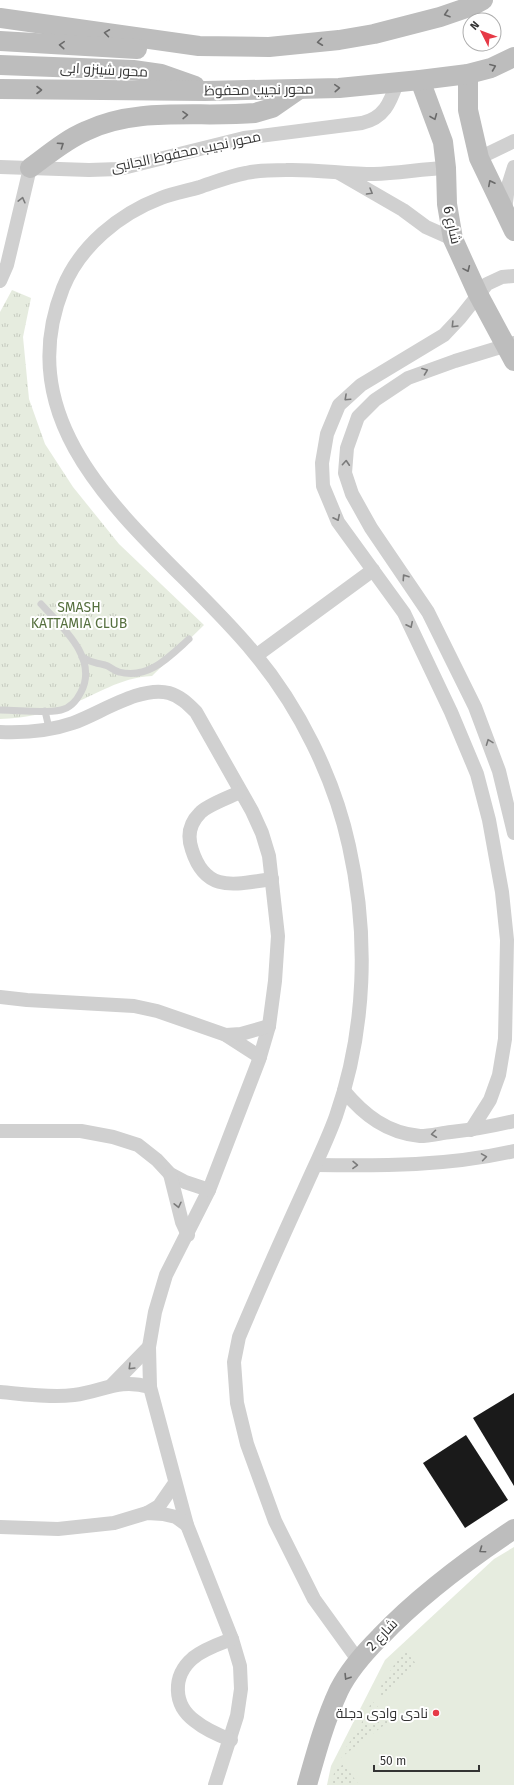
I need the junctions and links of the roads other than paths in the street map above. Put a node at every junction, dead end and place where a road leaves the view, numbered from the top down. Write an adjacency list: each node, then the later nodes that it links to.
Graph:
1 (483, 0): 4 (main road, one-way to 4)
2 (0, 18): 4 (main road, one-way to 2)
3 (0, 41): 4 (main road, محور شينزو ابى, one-way to 3)
4 (199, 46)
5 (514, 57): 7 (main road, محور نجيب محفوظ, one-way to 5)
6 (0, 65): 12 (main road, محور شينزو ابى)
7 (468, 74): 8 (main road, محور نجيب محفوظ); 14 (main road)
8 (420, 80): 9 (main road, محور نجيب محفوظ); 18 (main road, شارع 6, one-way to 18)
9 (397, 83): 11 (main road, محور نجيب محفوظ, one-way to 9); 17 (street, محور نجيب محفوظ الجانبى)
10 (0, 90): 12 (main road, محور نجيب محفوظ, one-way to 12)
11 (298, 90): 12 (main road, محور نجيب محفوظ); 17 (main road, one-way to 11)
12 (205, 91)
13 (514, 141): 14 (street)
14 (479, 158): 20 (main road, one-way to 14)
15 (0, 167): 17 (street, محور نجيب محفوظ الجانبى)
16 (514, 167): 20 (street)
17 (30, 168): 24 (street, one-way to 17)
18 (446, 168): 19 (street); 22 (main road, شارع 6)
19 (336, 172): 22 (street, one-way to 22); 30 (street)
20 (505, 211): 21 (main road)
21 (514, 231)
22 (453, 239): 25 (main road, شارع 6, one-way to 25)
23 (514, 276): 25 (street)
24 (0, 282)
25 (478, 294): 26 (main road, شارع 6); 27 (street, one-way to 27)
26 (511, 350): 36 (street, one-way to 26)
27 (373, 570): 30 (street); 47 (street, one-way to 47)
28 (40, 604): 31 (lane)
29 (189, 639): 31 (lane)
30 (257, 656): 45 (street)
31 (82, 657): 33 (lane)
32 (0, 710): 33 (lane)
33 (46, 711): 34 (lane)
34 (50, 728): 35 (street); 38 (street)
35 (0, 732)
36 (499, 771): 37 (street); 39 (street)
37 (514, 776)
38 (240, 792): 40 (street); 40 (street)
39 (514, 833)
40 (272, 879): 42 (street)
41 (0, 997): 43 (street)
42 (269, 1026): 43 (street); 44 (street)
43 (226, 1035): 44 (street)
44 (260, 1057): 52 (street)
45 (344, 1091): 47 (street, one-way to 45); 50 (street)
46 (514, 1121): 47 (street)
47 (471, 1130)
48 (0, 1131): 51 (street)
49 (514, 1151): 50 (street, one-way to 49)
50 (316, 1165): 64 (street)
51 (170, 1174): 52 (street); 53 (street, one-way to 53)
52 (209, 1190): 53 (street)
53 (188, 1235): 54 (street)
54 (149, 1347): 55 (street, one-way to 55); 56 (street)
55 (112, 1385): 56 (street); 57 (street)
56 (150, 1387): 58 (street)
57 (0, 1392)
58 (175, 1483): 59 (street); 60 (street)
59 (147, 1513): 60 (street); 61 (street)
60 (187, 1525): 63 (street)
61 (0, 1527)
62 (514, 1528): 64 (main road, شارع 2, one-way to 64)
63 (232, 1639): 65 (street); 65 (street)
64 (358, 1660): 67 (main road, شارع 2, one-way to 67)
65 (231, 1740): 66 (street)
66 (215, 1785)
67 (307, 1785)

